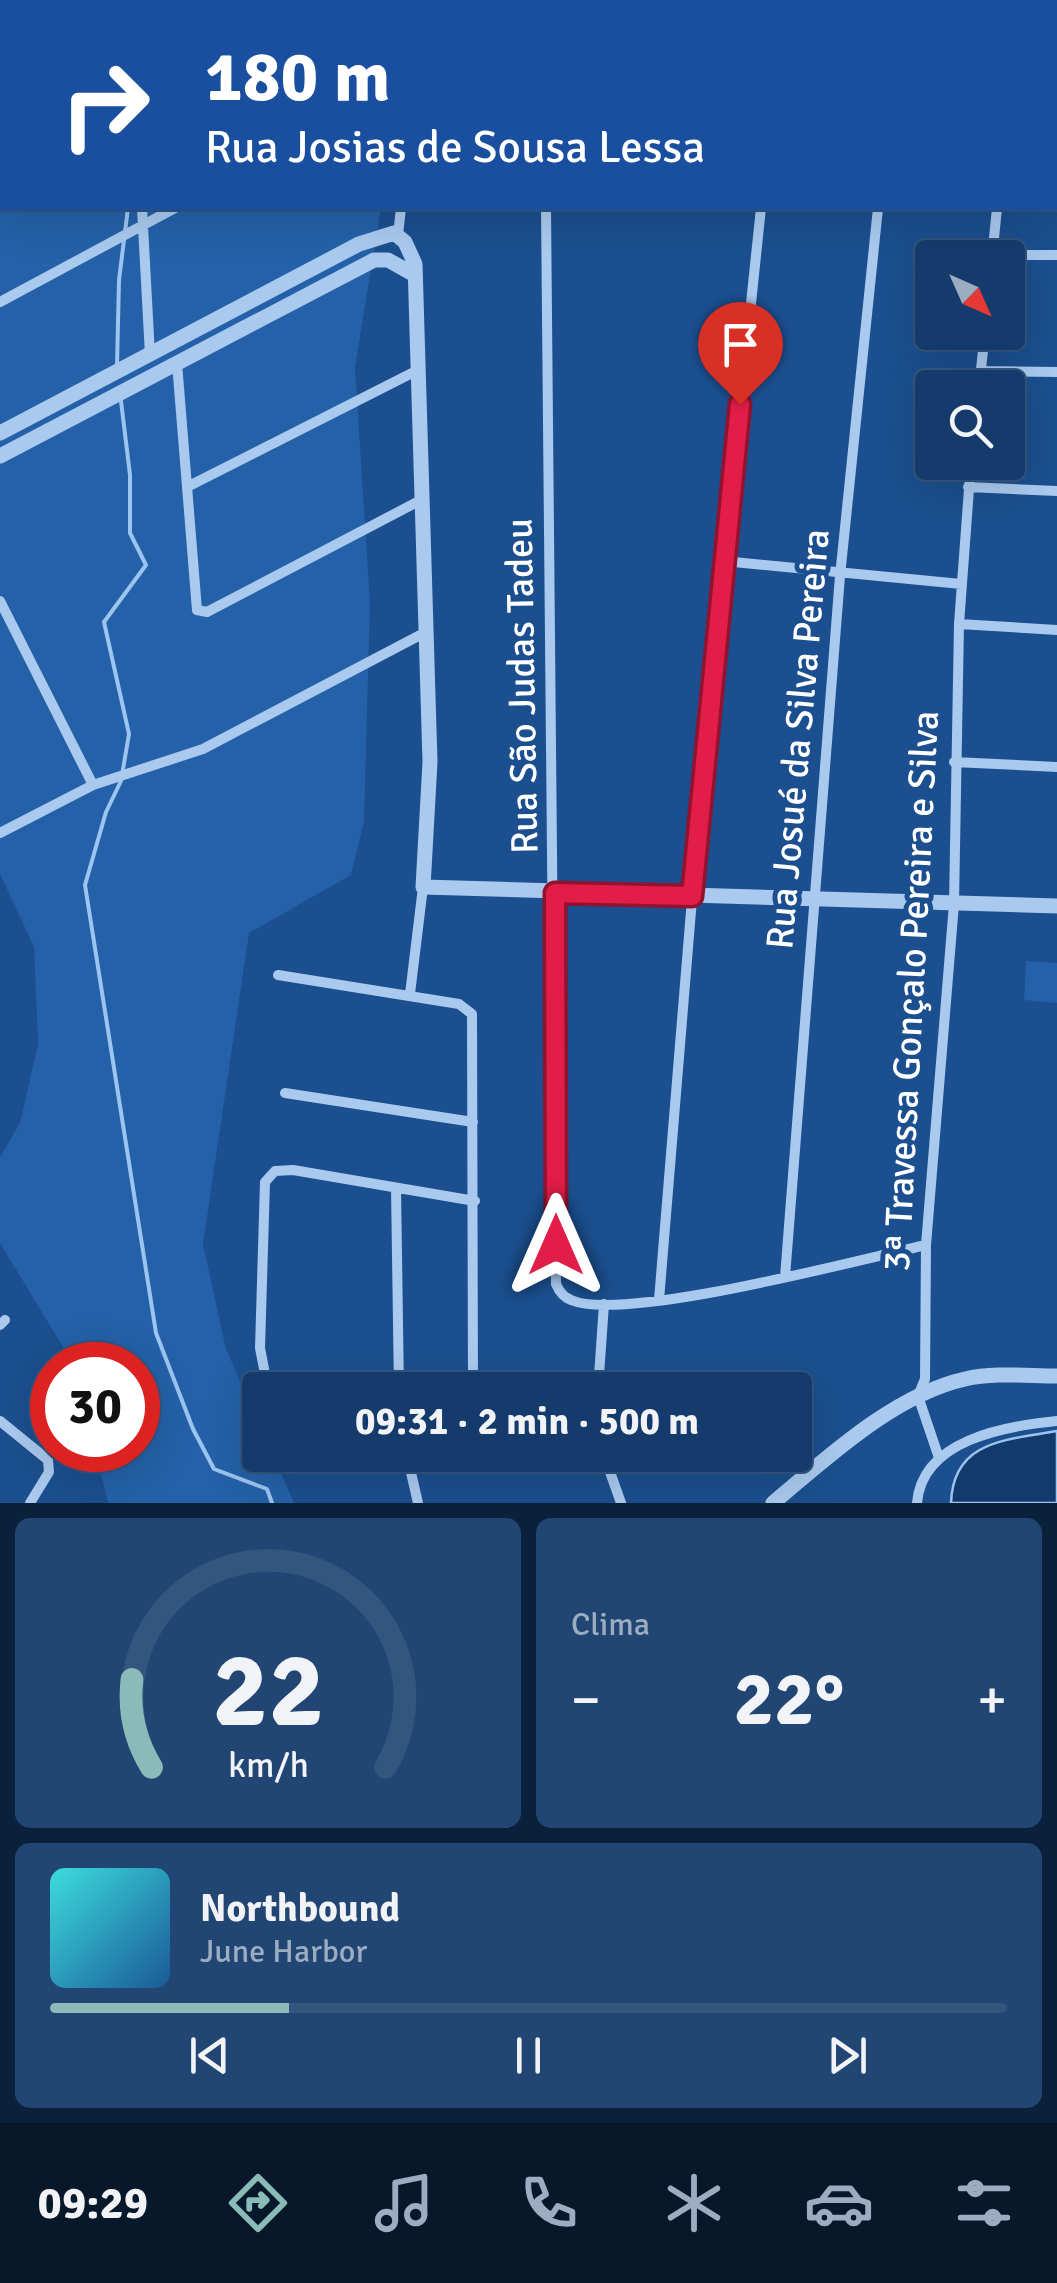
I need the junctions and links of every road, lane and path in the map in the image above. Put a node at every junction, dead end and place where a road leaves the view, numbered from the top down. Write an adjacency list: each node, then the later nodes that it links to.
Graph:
1 (142, 210): 8 (street)
2 (171, 210): 8 (street)
3 (401, 210): 9 (street)
4 (546, 210): 41 (street, Rua São Judas Tadeu)
5 (762, 210): 29 (street)
6 (878, 210): 30 (street, Rua Josué da Silva Pereira)
7 (997, 210): 10 (street)
8 (141, 224): 16 (street); 17 (street)
9 (398, 236): 13 (street); 14 (street)
10 (994, 240)
11 (1025, 256): 12 (street)
12 (1057, 256)
13 (413, 274): 15 (street); 19 (street)
14 (298, 277): 15 (street); 17 (street)
15 (306, 293): 18 (street)
16 (0, 302)
17 (150, 356): 22 (street)
18 (177, 363): 23 (street); 25 (street)
19 (416, 371): 25 (street); 28 (street)
20 (1025, 372): 21 (street)
21 (1057, 372)
22 (0, 433)
23 (0, 456)
24 (969, 480): 26 (street, 3ª Travessa Gonçalo Pereira e Silva)
25 (188, 487): 28 (street)
26 (968, 487): 27 (street); 31 (street, 3ª Travessa Gonçalo Pereira e Silva)
27 (1057, 492)
28 (420, 500): 35 (street)
29 (723, 561): 30 (street); 42 (street)
30 (840, 576): 31 (street); 43 (street, Rua Josué da Silva Pereira)
31 (961, 584): 33 (street, 3ª Travessa Gonçalo Pereira e Silva)
32 (0, 602): 38 (street)
33 (959, 624): 34 (street); 36 (street, 3ª Travessa Gonçalo Pereira e Silva)
34 (1057, 630)
35 (426, 632): 38 (street); 40 (street)
36 (954, 762): 37 (street); 44 (street, 3ª Travessa Gonçalo Pereira e Silva)
37 (1057, 767)
38 (94, 786): 39 (street)
39 (0, 834)
40 (424, 887): 41 (street); 47 (street)
41 (555, 893): 42 (street); 55 (street, Rua São Judas Tadeu)
42 (692, 896): 43 (street); 54 (street)
43 (814, 900): 44 (street); 53 (street, Rua Josué da Silva Pereira)
44 (954, 904): 45 (street); 52 (street, 3ª Travessa Gonçalo Pereira e Silva)
45 (1057, 906)
46 (278, 975): 47 (street)
47 (410, 994): 49 (street)
48 (285, 1093): 49 (street)
49 (473, 1122): 51 (street)
50 (396, 1188): 51 (street); 56 (street); 57 (street)
51 (475, 1201): 58 (street)
52 (926, 1245): 53 (street); 61 (street, 3ª Travessa Gonçalo Pereira e Silva)
53 (785, 1276): 54 (street)
54 (660, 1300): 55 (street)
55 (604, 1304): 59 (street)
56 (265, 1372)
57 (399, 1372)
58 (474, 1372)
59 (599, 1372)
60 (1057, 1376): 61 (street)
61 (918, 1396): 64 (street, 3ª Travessa Gonçalo Pereira e Silva); 70 (street)
62 (0, 1421): 67 (street)
63 (1057, 1421): 64 (street)
64 (939, 1458): 71 (street)
65 (411, 1472): 68 (street)
66 (610, 1472): 69 (street)
67 (30, 1503)
68 (418, 1503)
69 (621, 1503)
70 (773, 1503)
71 (917, 1503)

